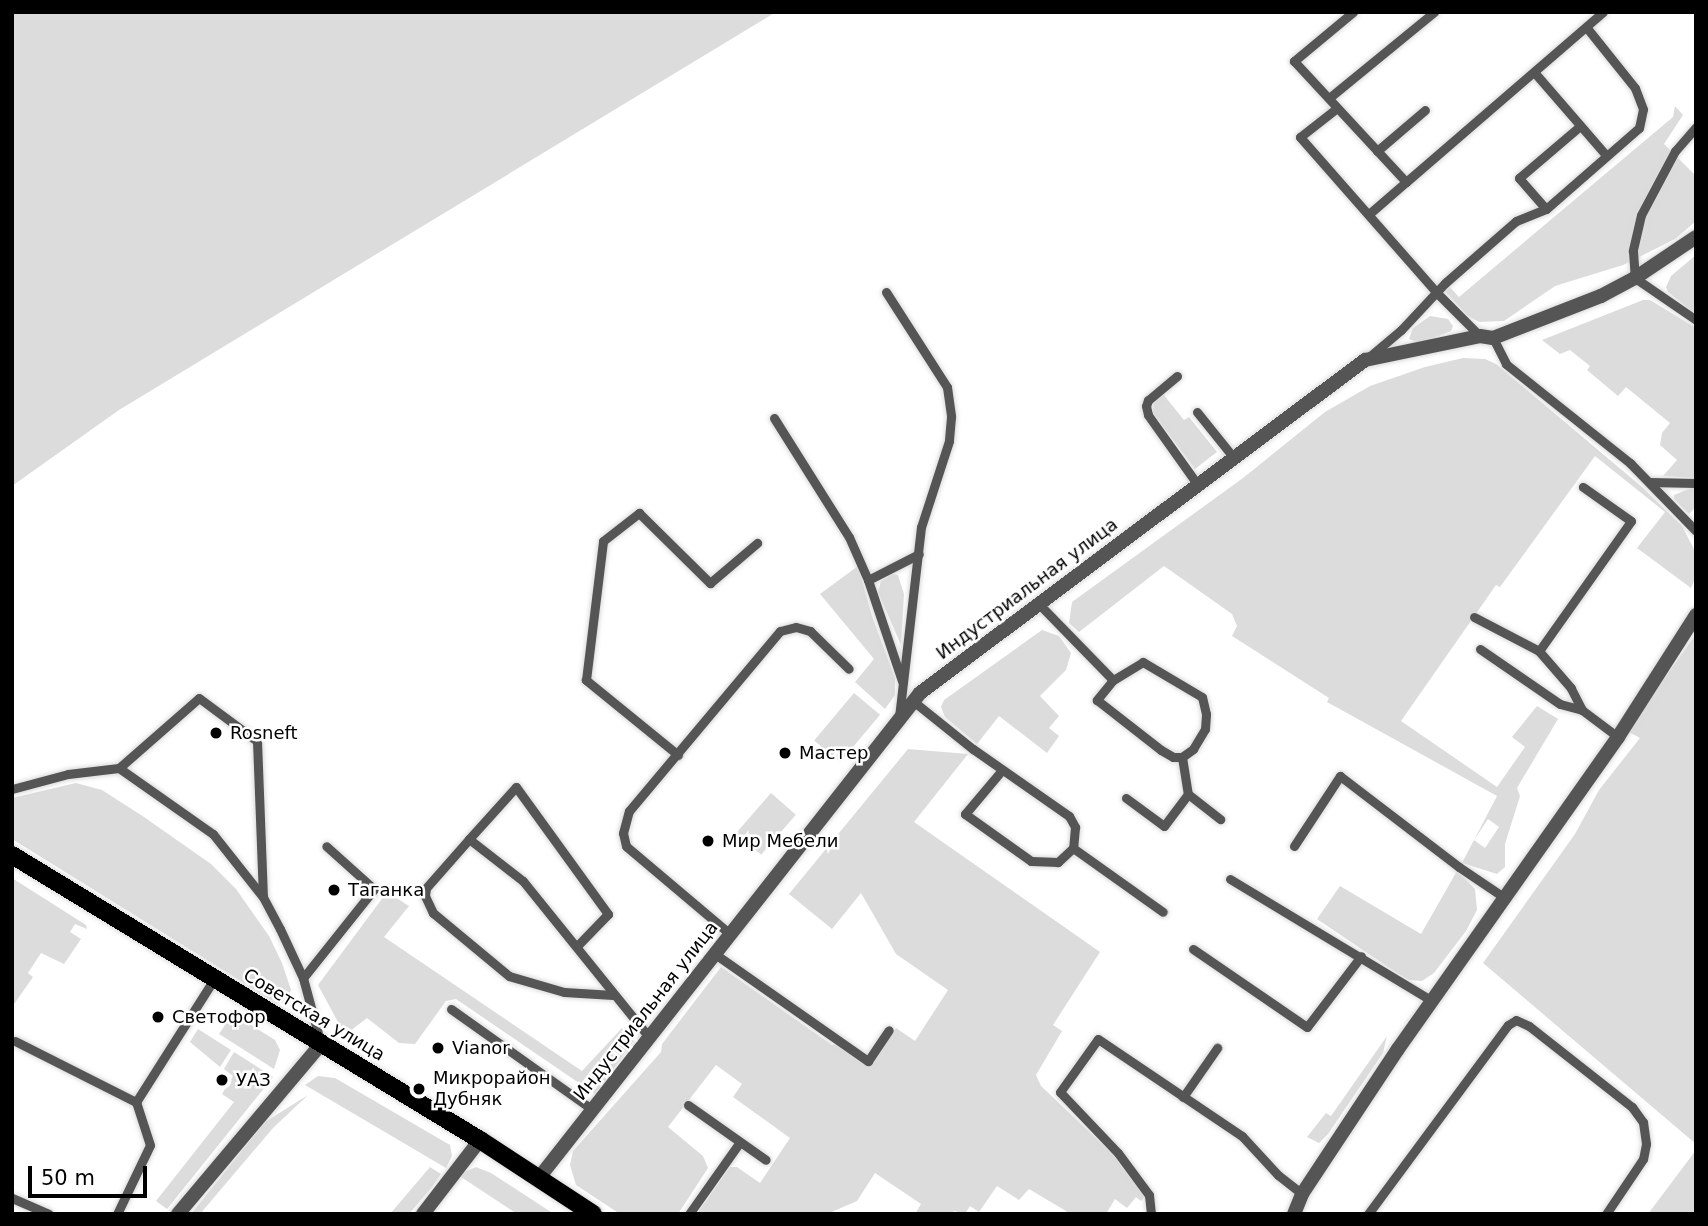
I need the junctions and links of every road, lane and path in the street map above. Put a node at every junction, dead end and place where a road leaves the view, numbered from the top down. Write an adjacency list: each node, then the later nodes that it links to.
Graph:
1 (1353, 12): 6 (lane)
2 (1434, 12): 6 (lane)
3 (1603, 12): 4 (lane)
4 (1587, 28): 5 (lane); 12 (lane)
5 (1534, 72): 9 (lane); 13 (lane)
6 (1329, 98): 7 (lane)
7 (1337, 108): 11 (lane); 15 (lane)
8 (1425, 110): 11 (lane)
9 (1580, 126): 12 (lane); 14 (lane)
10 (1696, 127): 17 (lane)
11 (1377, 151): 13 (lane)
12 (1606, 155): 14 (lane)
13 (1406, 182): 15 (lane)
14 (1546, 209): 19 (lane)
15 (1369, 214): 19 (lane)
16 (1696, 237): 17 (street, Индустриальная улица)
17 (1635, 278): 20 (lane); 21 (street, Индустриальная улица)
18 (886, 292): 33 (lane)
19 (1436, 292): 21 (lane); 22 (lane)
20 (1696, 320)
21 (1487, 337): 22 (street, Индустриальная улица); 27 (lane)
22 (1365, 360): 26 (street, Индустриальная улица)
23 (1177, 376): 29 (lane)
24 (1197, 412): 26 (lane)
25 (774, 418): 34 (lane)
26 (1234, 458): 29 (street, Индустриальная улица)
27 (1649, 482): 28 (lane); 31 (lane)
28 (1696, 483)
29 (1198, 485): 35 (street, Индустриальная улица)
30 (1583, 487): 39 (lane)
31 (1694, 524)
32 (757, 543): 47 (lane)
33 (919, 554): 34 (lane); 42 (lane)
34 (868, 580): 42 (lane)
35 (1038, 604): 41 (lane); 43 (street, Индустриальная улица)
36 (1696, 615): 46 (street)
37 (1474, 617): 39 (lane)
38 (1480, 649): 44 (lane)
39 (1539, 651): 44 (lane)
40 (849, 669): 47 (lane)
41 (1113, 680): 48 (lane); 48 (lane)
42 (903, 682): 45 (lane)
43 (913, 701): 45 (street, Индустриальная улица); 50 (lane)
44 (1582, 710): 46 (lane)
45 (898, 720): 64 (street, Индустриальная улица)
46 (1618, 737): 62 (street)
47 (678, 755): 64 (lane)
48 (1182, 757): 52 (lane)
49 (119, 768): 51 (lane); 61 (lane); 61 (lane)
50 (1002, 770): 58 (lane); 58 (lane)
51 (12, 789)
52 (1188, 794): 53 (lane); 54 (lane)
53 (1126, 798)
54 (1220, 819)
55 (469, 839): 65 (lane); 65 (lane); 71 (lane)
56 (326, 846): 69 (lane)
57 (1294, 846): 62 (lane)
58 (1073, 848): 63 (lane)
59 (12, 855): 70 (main road, Советская улица)
60 (1230, 879): 68 (lane)
61 (263, 897): 69 (lane)
62 (1505, 898): 72 (street)
63 (1163, 912)
64 (730, 934): 67 (street, Индустриальная улица)
65 (577, 946): 71 (lane)
66 (1193, 949): 68 (lane)
67 (715, 954): 74 (lane); 75 (street, Индустриальная улица)
68 (1361, 956): 72 (lane)
69 (303, 978): 77 (lane)
70 (214, 979): 77 (main road, Советская улица); 80 (lane)
71 (613, 995): 75 (lane)
72 (1432, 1001): 87 (street)
73 (452, 1009): 82 (lane)
74 (889, 1030)
75 (649, 1037): 82 (street, Индустриальная улица)
76 (15, 1041): 80 (lane)
77 (321, 1044): 83 (main road, Советская улица); 91 (street)
78 (1217, 1048): 79 (lane)
79 (1183, 1097): 87 (lane); 95 (lane)
80 (136, 1102): 90 (lane)
81 (688, 1105): 84 (lane)
82 (593, 1110): 86 (street, Индустриальная улица)
83 (480, 1140): 86 (main road, Советская улица); 92 (street)
84 (740, 1142): 85 (lane); 94 (lane)
85 (766, 1160)
86 (538, 1179): 93 (main road, Советская улица)
87 (1303, 1194): 96 (street)
88 (12, 1198): 89 (lane)
89 (49, 1214)
90 (117, 1214)
91 (178, 1214)
92 (423, 1214)
93 (593, 1214)
94 (689, 1214)
95 (1151, 1214)
96 (1294, 1214)
97 (1368, 1214): 98 (lane)
98 (1606, 1214)

